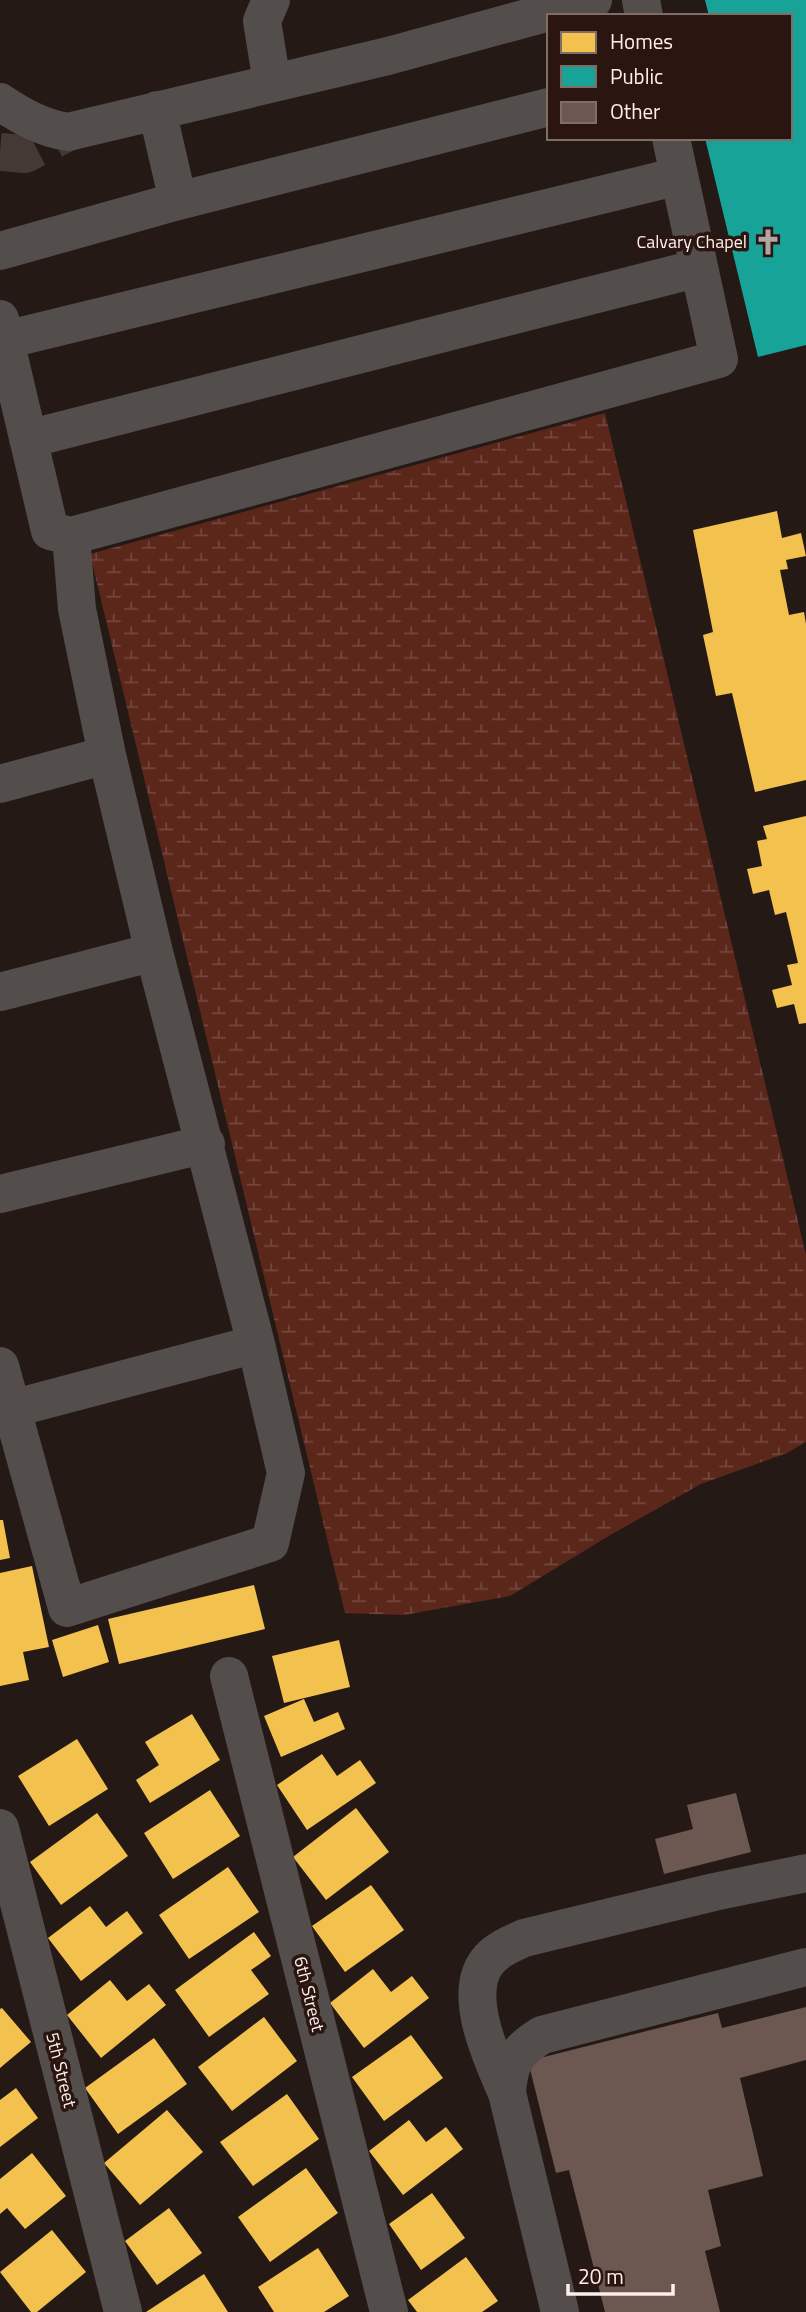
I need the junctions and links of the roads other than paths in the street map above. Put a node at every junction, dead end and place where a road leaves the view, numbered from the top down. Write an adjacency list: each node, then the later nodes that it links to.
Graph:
1 (271, 0): 3 (street)
2 (593, 0): 3 (street)
3 (272, 83): 6 (street)
4 (0, 102): 6 (street)
5 (547, 108): 9 (street)
6 (157, 110): 9 (street)
7 (671, 140): 8 (street)
8 (679, 176): 11 (street); 12 (street)
9 (178, 201): 10 (street)
10 (0, 251)
11 (699, 268): 13 (street); 14 (street)
12 (3, 330): 13 (street)
13 (28, 439): 14 (street)
14 (71, 536): 15 (street)
15 (107, 755): 16 (street); 17 (street)
16 (0, 784)
17 (155, 951): 18 (street); 19 (street)
18 (0, 992)
19 (206, 1144): 20 (street); 21 (street)
20 (0, 1194)
21 (256, 1344): 23 (street); 23 (street)
22 (0, 1366): 23 (street)
23 (11, 1409)
24 (229, 1676): 30 (street, 6th Street)
25 (0, 1828): 29 (street, 5th Street)
26 (806, 1873): 28 (street)
27 (806, 1967): 28 (street)
28 (507, 2092): 31 (street)
29 (123, 2312)
30 (389, 2312)
31 (560, 2312)

